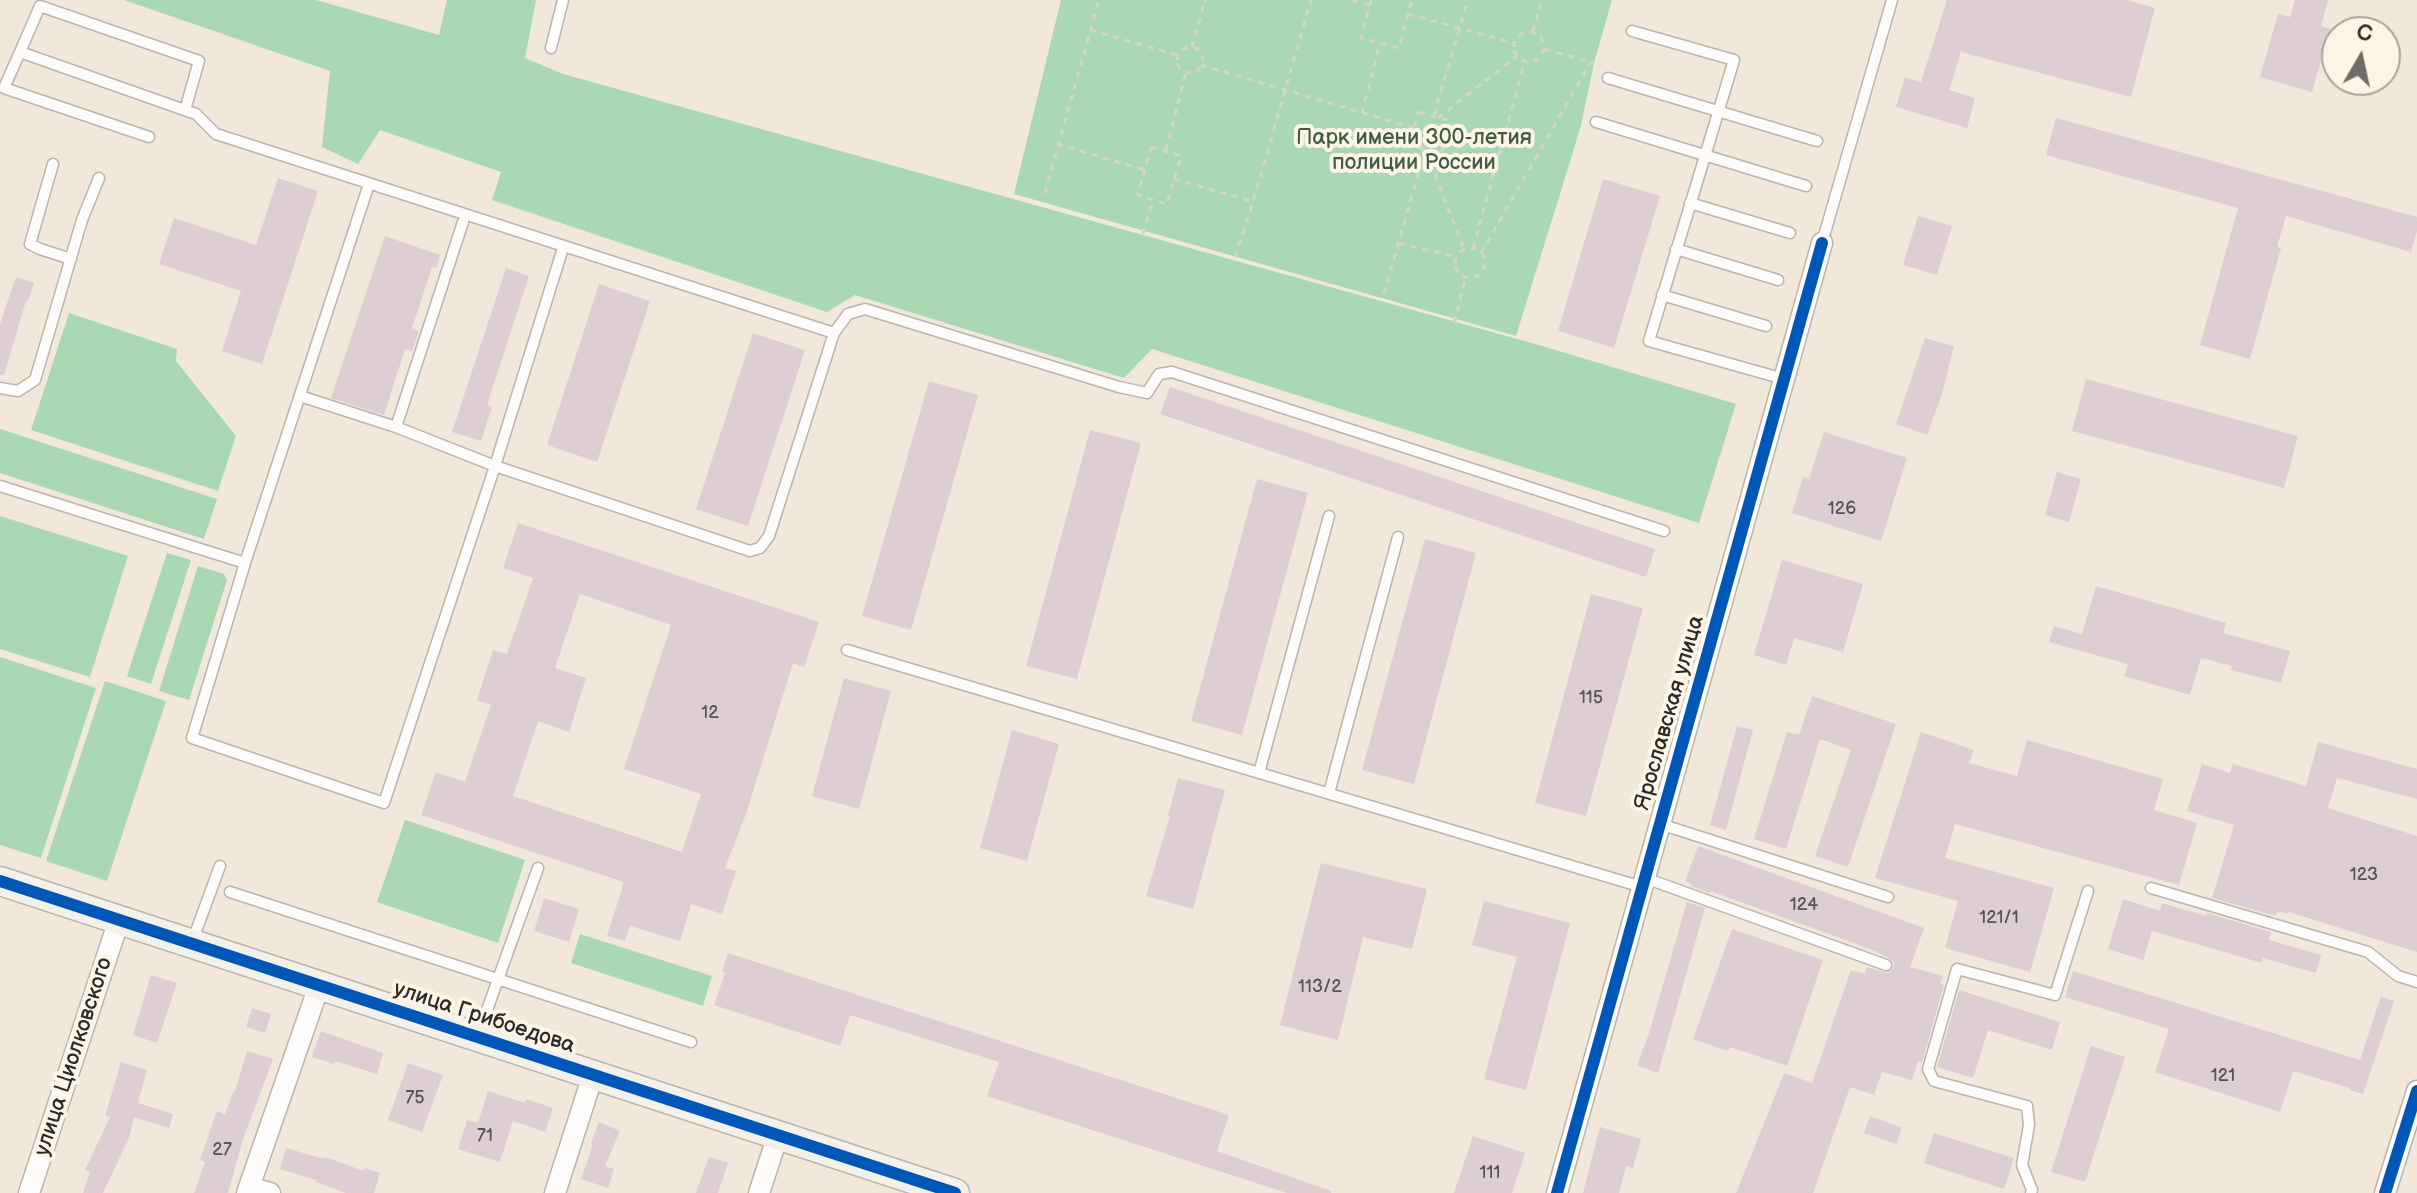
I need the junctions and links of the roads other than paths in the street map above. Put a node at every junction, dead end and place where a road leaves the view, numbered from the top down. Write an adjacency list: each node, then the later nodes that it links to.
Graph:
1 (563, 0): 4 (lane)
2 (1892, 0): 20 (lane)
3 (1632, 31): 8 (lane)
4 (551, 48)
5 (20, 52): 7 (lane); 7 (lane); 10 (lane)
6 (1608, 78): 8 (lane)
7 (185, 110): 15 (lane)
8 (1718, 111): 11 (lane); 12 (lane)
9 (1596, 122): 12 (lane)
10 (149, 137)
11 (1817, 141)
12 (1705, 154): 16 (lane); 17 (lane)
13 (53, 164): 23 (lane)
14 (99, 178): 23 (lane)
15 (369, 184): 21 (lane); 30 (lane)
16 (1806, 186)
17 (1690, 203): 19 (lane); 22 (lane)
18 (463, 222): 31 (lane)
19 (1790, 233)
20 (1822, 243): 28 (street, Ярославская улица)
21 (563, 248): 27 (lane); 32 (lane)
22 (1676, 249): 24 (lane); 25 (lane)
23 (71, 259): 29 (lane)
24 (1778, 280)
25 (1662, 295): 26 (lane); 28 (lane)
26 (1766, 326)
27 (834, 333): 32 (lane); 35 (lane)
28 (1784, 379): 41 (street, Ярославская улица)
29 (0, 388)
30 (300, 396): 31 (lane); 37 (lane)
31 (396, 427): 32 (lane)
32 (495, 466): 37 (lane)
33 (0, 486): 37 (lane)
34 (1329, 516): 39 (lane)
35 (1664, 531)
36 (1398, 537): 40 (lane)
37 (245, 563)
38 (847, 650): 39 (lane)
39 (1259, 773): 40 (lane)
40 (1329, 793): 45 (lane)
41 (1660, 824): 45 (street, Ярославская улица); 49 (lane)
42 (220, 866): 51 (lane)
43 (538, 868): 53 (lane)
44 (0, 881): 50 (street, улица Грибоедова)
45 (1644, 883): 52 (lane); 67 (street, Ярославская улица)
46 (2151, 888): 54 (lane)
47 (2088, 891): 68 (lane)
48 (230, 892): 53 (lane)
49 (1888, 897)
50 (119, 920): 51 (street, улица Грибоедова); 62 (street, улица Циолковского)
51 (191, 944): 55 (street, улица Грибоедова)
52 (1886, 965)
53 (498, 979): 56 (lane); 57 (lane)
54 (2417, 982)
55 (319, 986): 56 (street, улица Грибоедова); 61 (street)
56 (477, 1037): 58 (street, улица Грибоедова)
57 (691, 1042)
58 (593, 1075): 60 (street, улица Грибоедова); 64 (street)
59 (2417, 1091): 69 (street)
60 (778, 1135): 65 (street); 66 (street, улица Грибоедова)
61 (248, 1190): 63 (street)
62 (29, 1193)
63 (270, 1193)
64 (555, 1193)
65 (759, 1193)
66 (955, 1193)
67 (1557, 1193)
68 (2031, 1193)
69 (2385, 1193)

